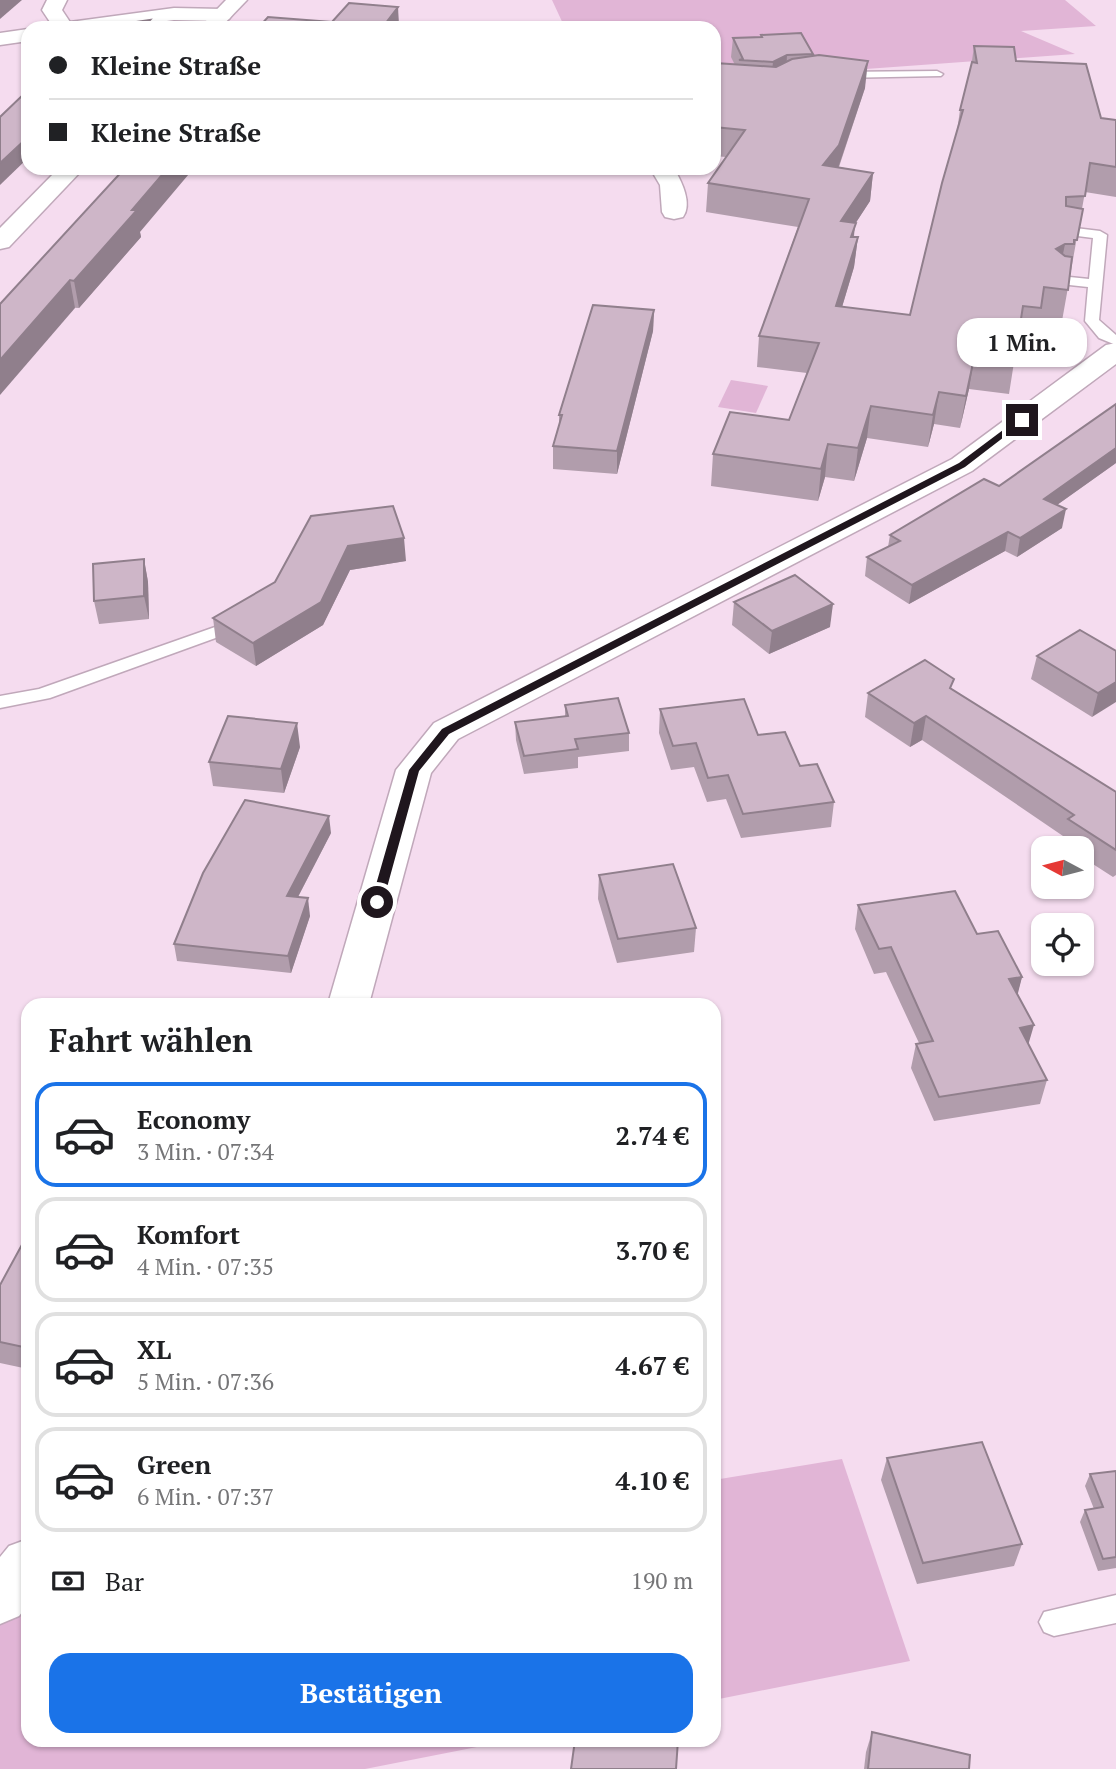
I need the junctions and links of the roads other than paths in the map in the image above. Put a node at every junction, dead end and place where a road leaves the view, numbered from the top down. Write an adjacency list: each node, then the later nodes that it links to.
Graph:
1 (57, 0): 3 (street)
2 (237, 0): 6 (street)
3 (59, 21)
4 (122, 21): 5 (street)
5 (210, 21)
6 (216, 21)
7 (21, 36): 8 (street)
8 (0, 39)
9 (937, 74): 10 (lane)
10 (824, 76)
11 (65, 175): 15 (street)
12 (666, 175): 13 (street)
13 (674, 212)
14 (1067, 231): 17 (lane)
15 (0, 242)
16 (1060, 280): 17 (lane)
17 (1095, 284): 18 (lane)
18 (1116, 341)
19 (1116, 351): 22 (street)
20 (215, 632): 21 (lane)
21 (0, 702)
22 (350, 998)
23 (21, 1572): 24 (street)
24 (0, 1598)
25 (1116, 1609): 26 (lane)
26 (1054, 1622)

